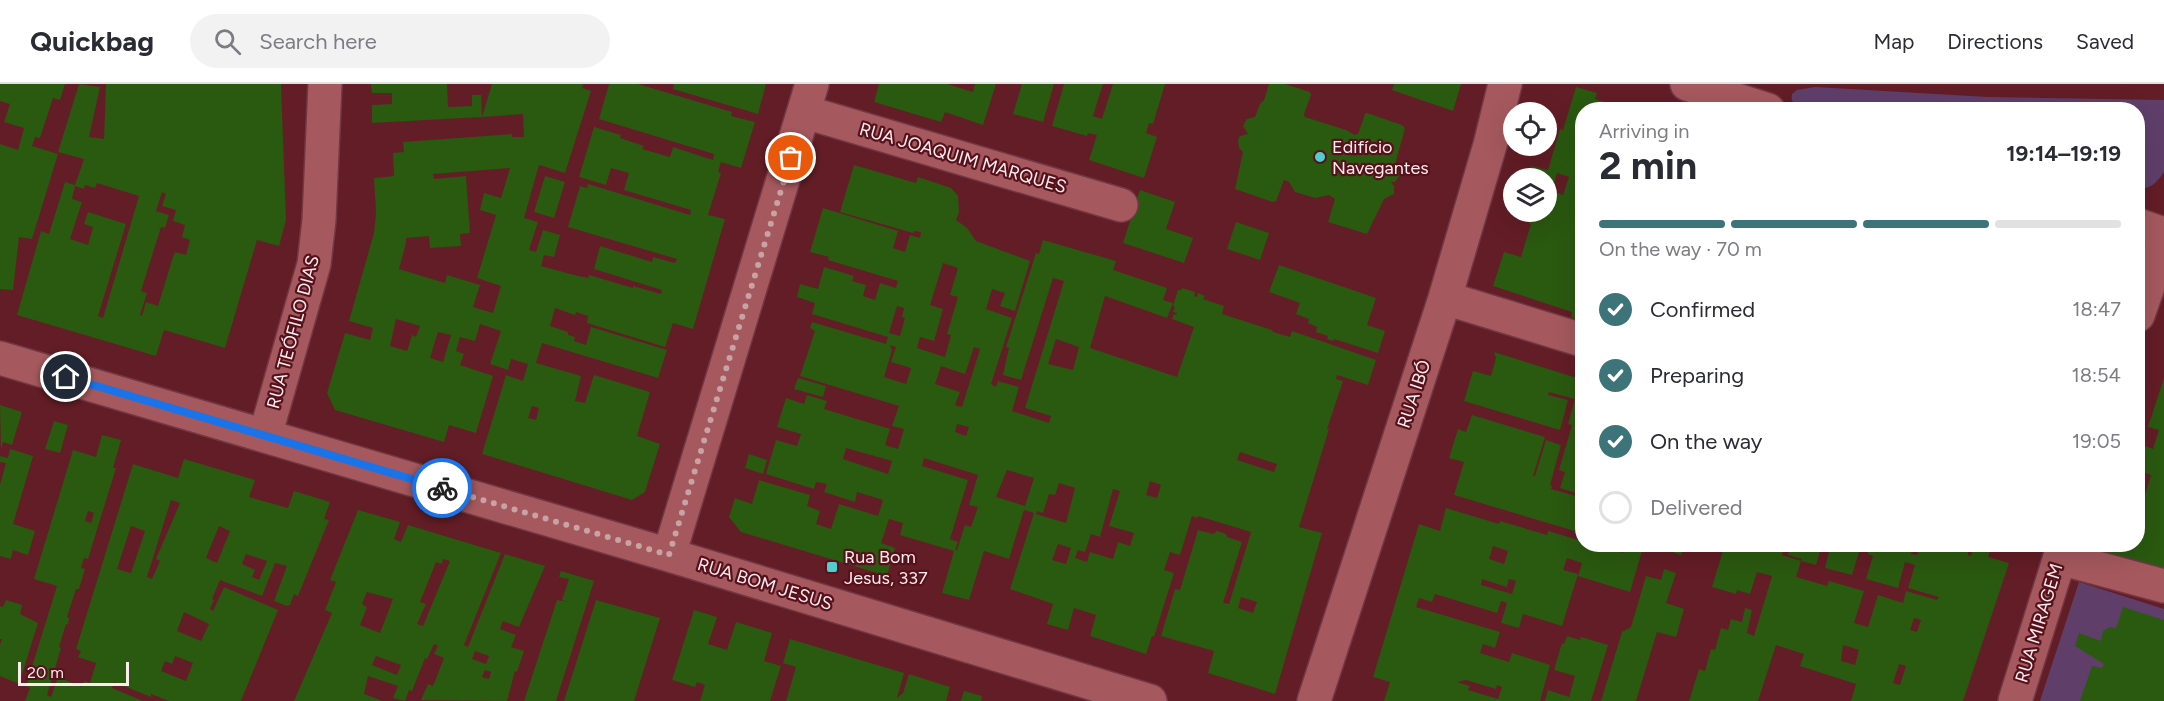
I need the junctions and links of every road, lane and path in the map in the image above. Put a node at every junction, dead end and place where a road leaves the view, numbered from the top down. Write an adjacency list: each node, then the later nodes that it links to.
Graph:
1 (325, 84): 14 (street, RUA TEÓFILO DIAS)
2 (1504, 84): 11 (street, RUA IBÓ)
3 (1699, 85): 5 (street)
4 (808, 98): 6 (street, RUA JOAQUIM MARQUES); 17 (street)
5 (1746, 102)
6 (1121, 205)
7 (2145, 227): 8 (street)
8 (2164, 234)
9 (2164, 241): 10 (street)
10 (2145, 295)
11 (1445, 298): 12 (street); 20 (street, RUA IBÓ)
12 (1575, 338)
13 (0, 358): 14 (street, RUA BOM JESUS)
14 (265, 436): 17 (street, RUA BOM JESUS)
15 (2062, 552): 21 (street, RUA MIRAGEM)
16 (2065, 552): 18 (street)
17 (669, 555): 19 (street, RUA BOM JESUS)
18 (2164, 586)
19 (1150, 701)
20 (1314, 701)
21 (2015, 701)

